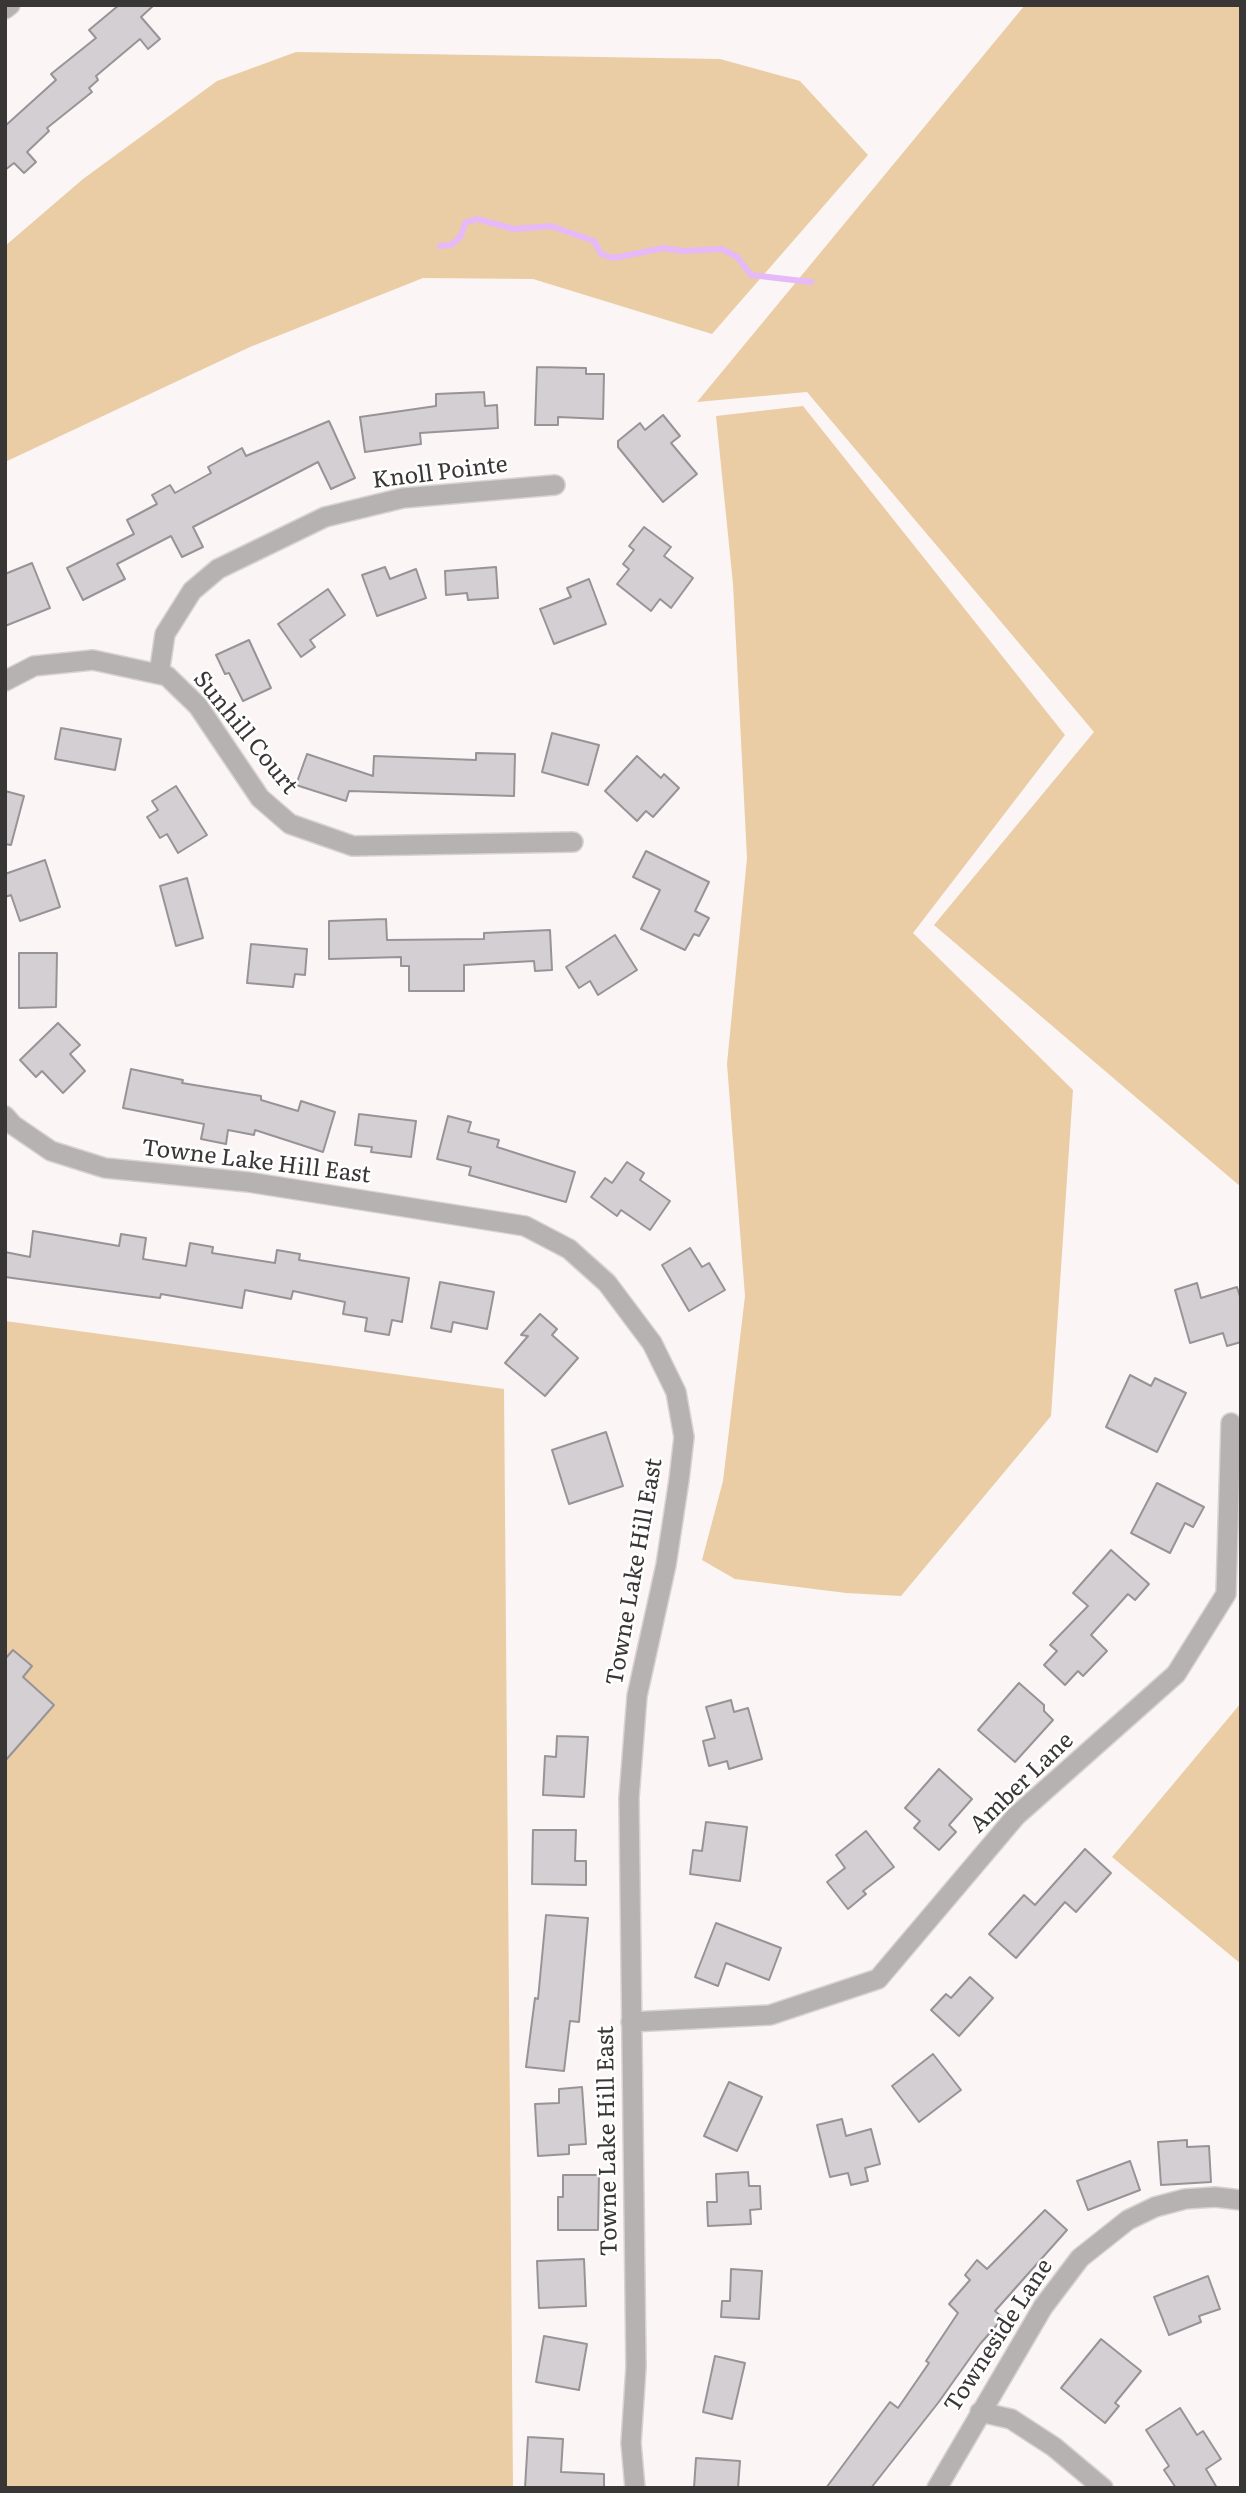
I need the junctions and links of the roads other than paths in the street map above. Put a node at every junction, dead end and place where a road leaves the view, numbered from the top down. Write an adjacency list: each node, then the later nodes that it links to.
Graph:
1 (9, 5): 2 (street)
2 (5, 9)
3 (555, 485): 4 (street, Knoll Pointe)
4 (159, 674): 5 (street, Sunhill Court); 6 (street, Sunhill Court)
5 (5, 681)
6 (573, 842)
7 (5, 1116): 9 (street, Towne Lake Hill East)
8 (1231, 1423): 9 (street, Amber Lane)
9 (631, 2022): 12 (street, Towne Lake Hill East)
10 (1241, 2200): 11 (street, Towneside Lane)
11 (980, 2412): 13 (street, Towneside Lane); 14 (street)
12 (635, 2488)
13 (937, 2488)
14 (1102, 2488)

